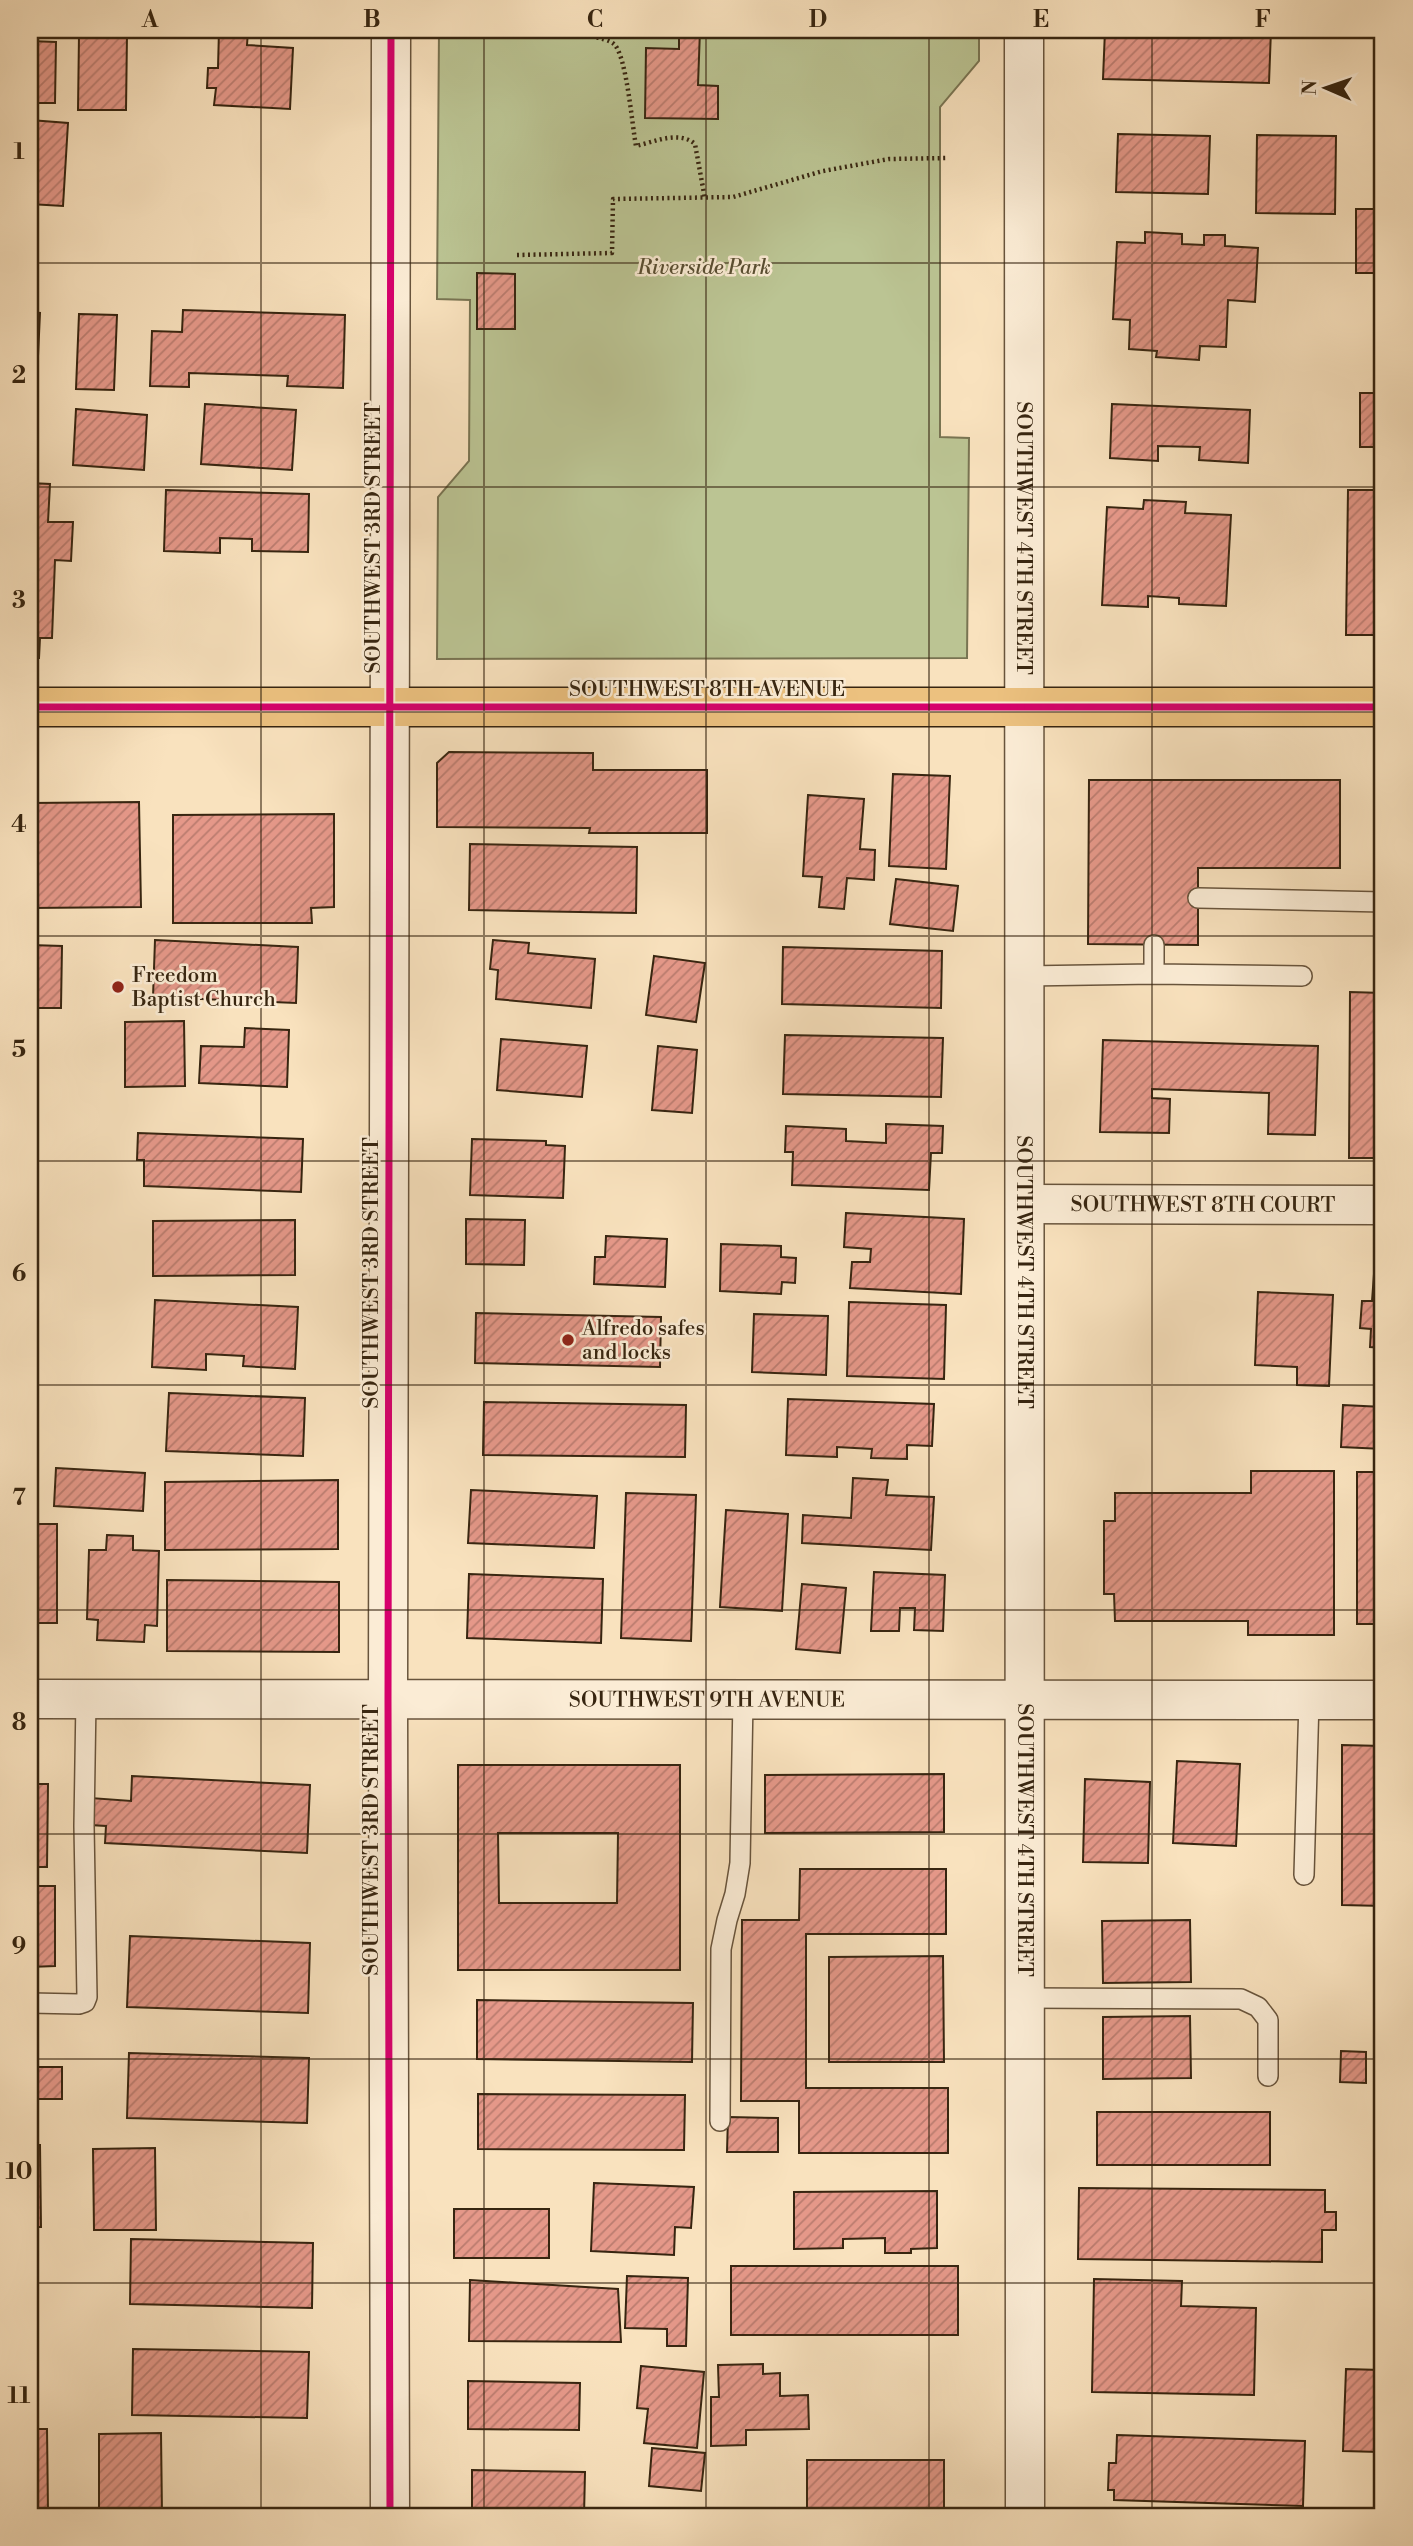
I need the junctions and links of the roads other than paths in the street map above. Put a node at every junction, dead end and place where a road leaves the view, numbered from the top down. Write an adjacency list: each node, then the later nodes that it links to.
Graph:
1 (391, 30): 3 (street, SOUTHWEST 3RD STREET)
2 (1024, 30): 4 (street, SOUTHWEST 4TH STREET)
3 (390, 706): 4 (main road, SOUTHWEST 8TH AVENUE); 6 (main road, SOUTHWEST 8TH AVENUE); 18 (street, SOUTHWEST 3RD STREET)
4 (1025, 706): 5 (main road, SOUTHWEST 8TH AVENUE); 11 (street, SOUTHWEST 4TH STREET)
5 (1383, 706)
6 (30, 707)
7 (1198, 898): 8 (lane)
8 (1383, 902)
9 (1154, 945): 10 (lane)
10 (1154, 974): 11 (lane); 12 (lane)
11 (1025, 976): 13 (street, SOUTHWEST 4TH STREET)
12 (1302, 976)
13 (1025, 1204): 14 (street, SOUTHWEST 8TH COURT); 19 (street, SOUTHWEST 4TH STREET)
14 (1383, 1205)
15 (30, 1699): 16 (street, SOUTHWEST 9TH AVENUE)
16 (86, 1699): 18 (street, SOUTHWEST 9TH AVENUE); 24 (lane)
17 (743, 1699): 18 (street, SOUTHWEST 9TH AVENUE); 19 (street, SOUTHWEST 9TH AVENUE); 26 (lane)
18 (388, 1700): 27 (street, SOUTHWEST 3RD STREET)
19 (1026, 1700): 20 (street, SOUTHWEST 9TH AVENUE); 23 (street, SOUTHWEST 4TH STREET)
20 (1309, 1700): 21 (street, SOUTHWEST 9TH AVENUE); 22 (lane)
21 (1383, 1700)
22 (1304, 1875)
23 (1023, 1998): 25 (lane); 28 (street, SOUTHWEST 4TH STREET)
24 (30, 2003)
25 (1268, 2076)
26 (720, 2121)
27 (390, 2516)
28 (1024, 2516)

